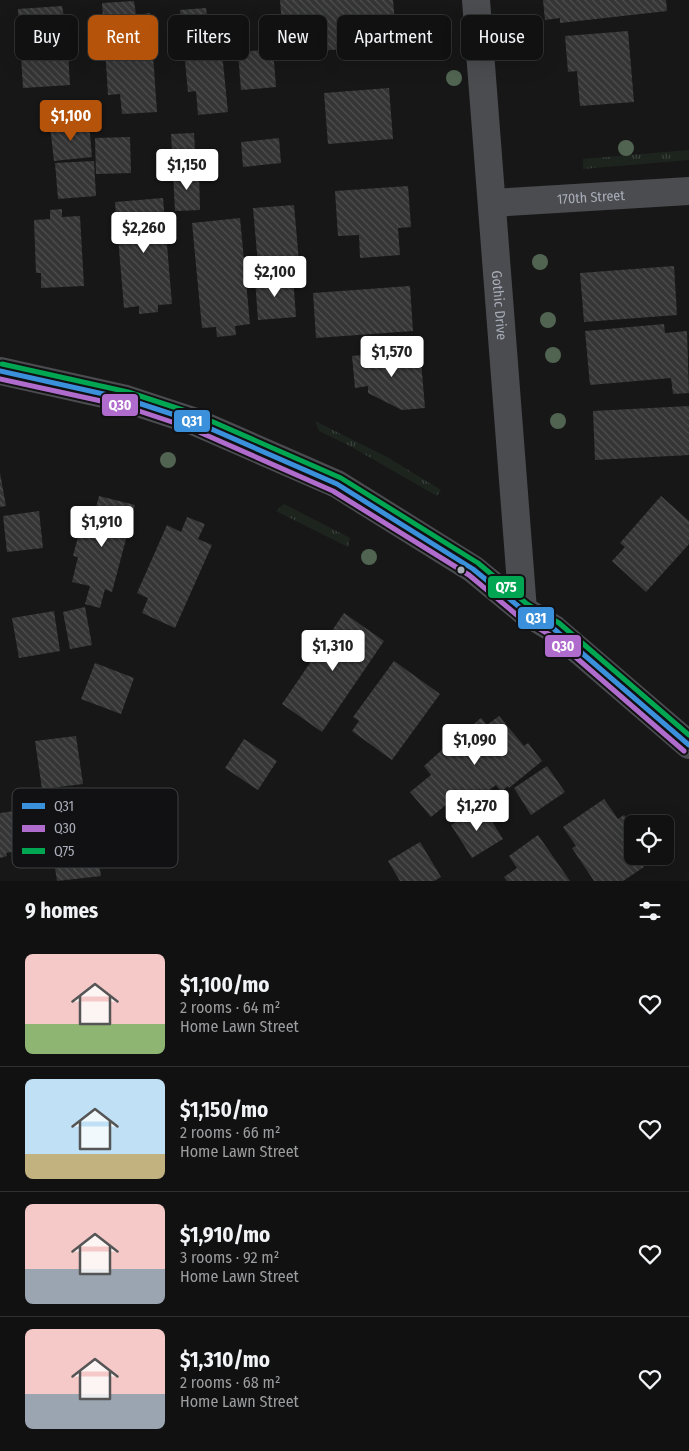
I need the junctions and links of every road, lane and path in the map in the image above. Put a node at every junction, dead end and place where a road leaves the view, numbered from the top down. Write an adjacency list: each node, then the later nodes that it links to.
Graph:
1 (476, 0): 3 (street, Gothic Drive)
2 (689, 190): 3 (street, 170th Street)
3 (492, 203): 5 (street, Gothic Drive)
4 (0, 371): 5 (street)
5 (523, 610): 6 (street)
6 (689, 745)

